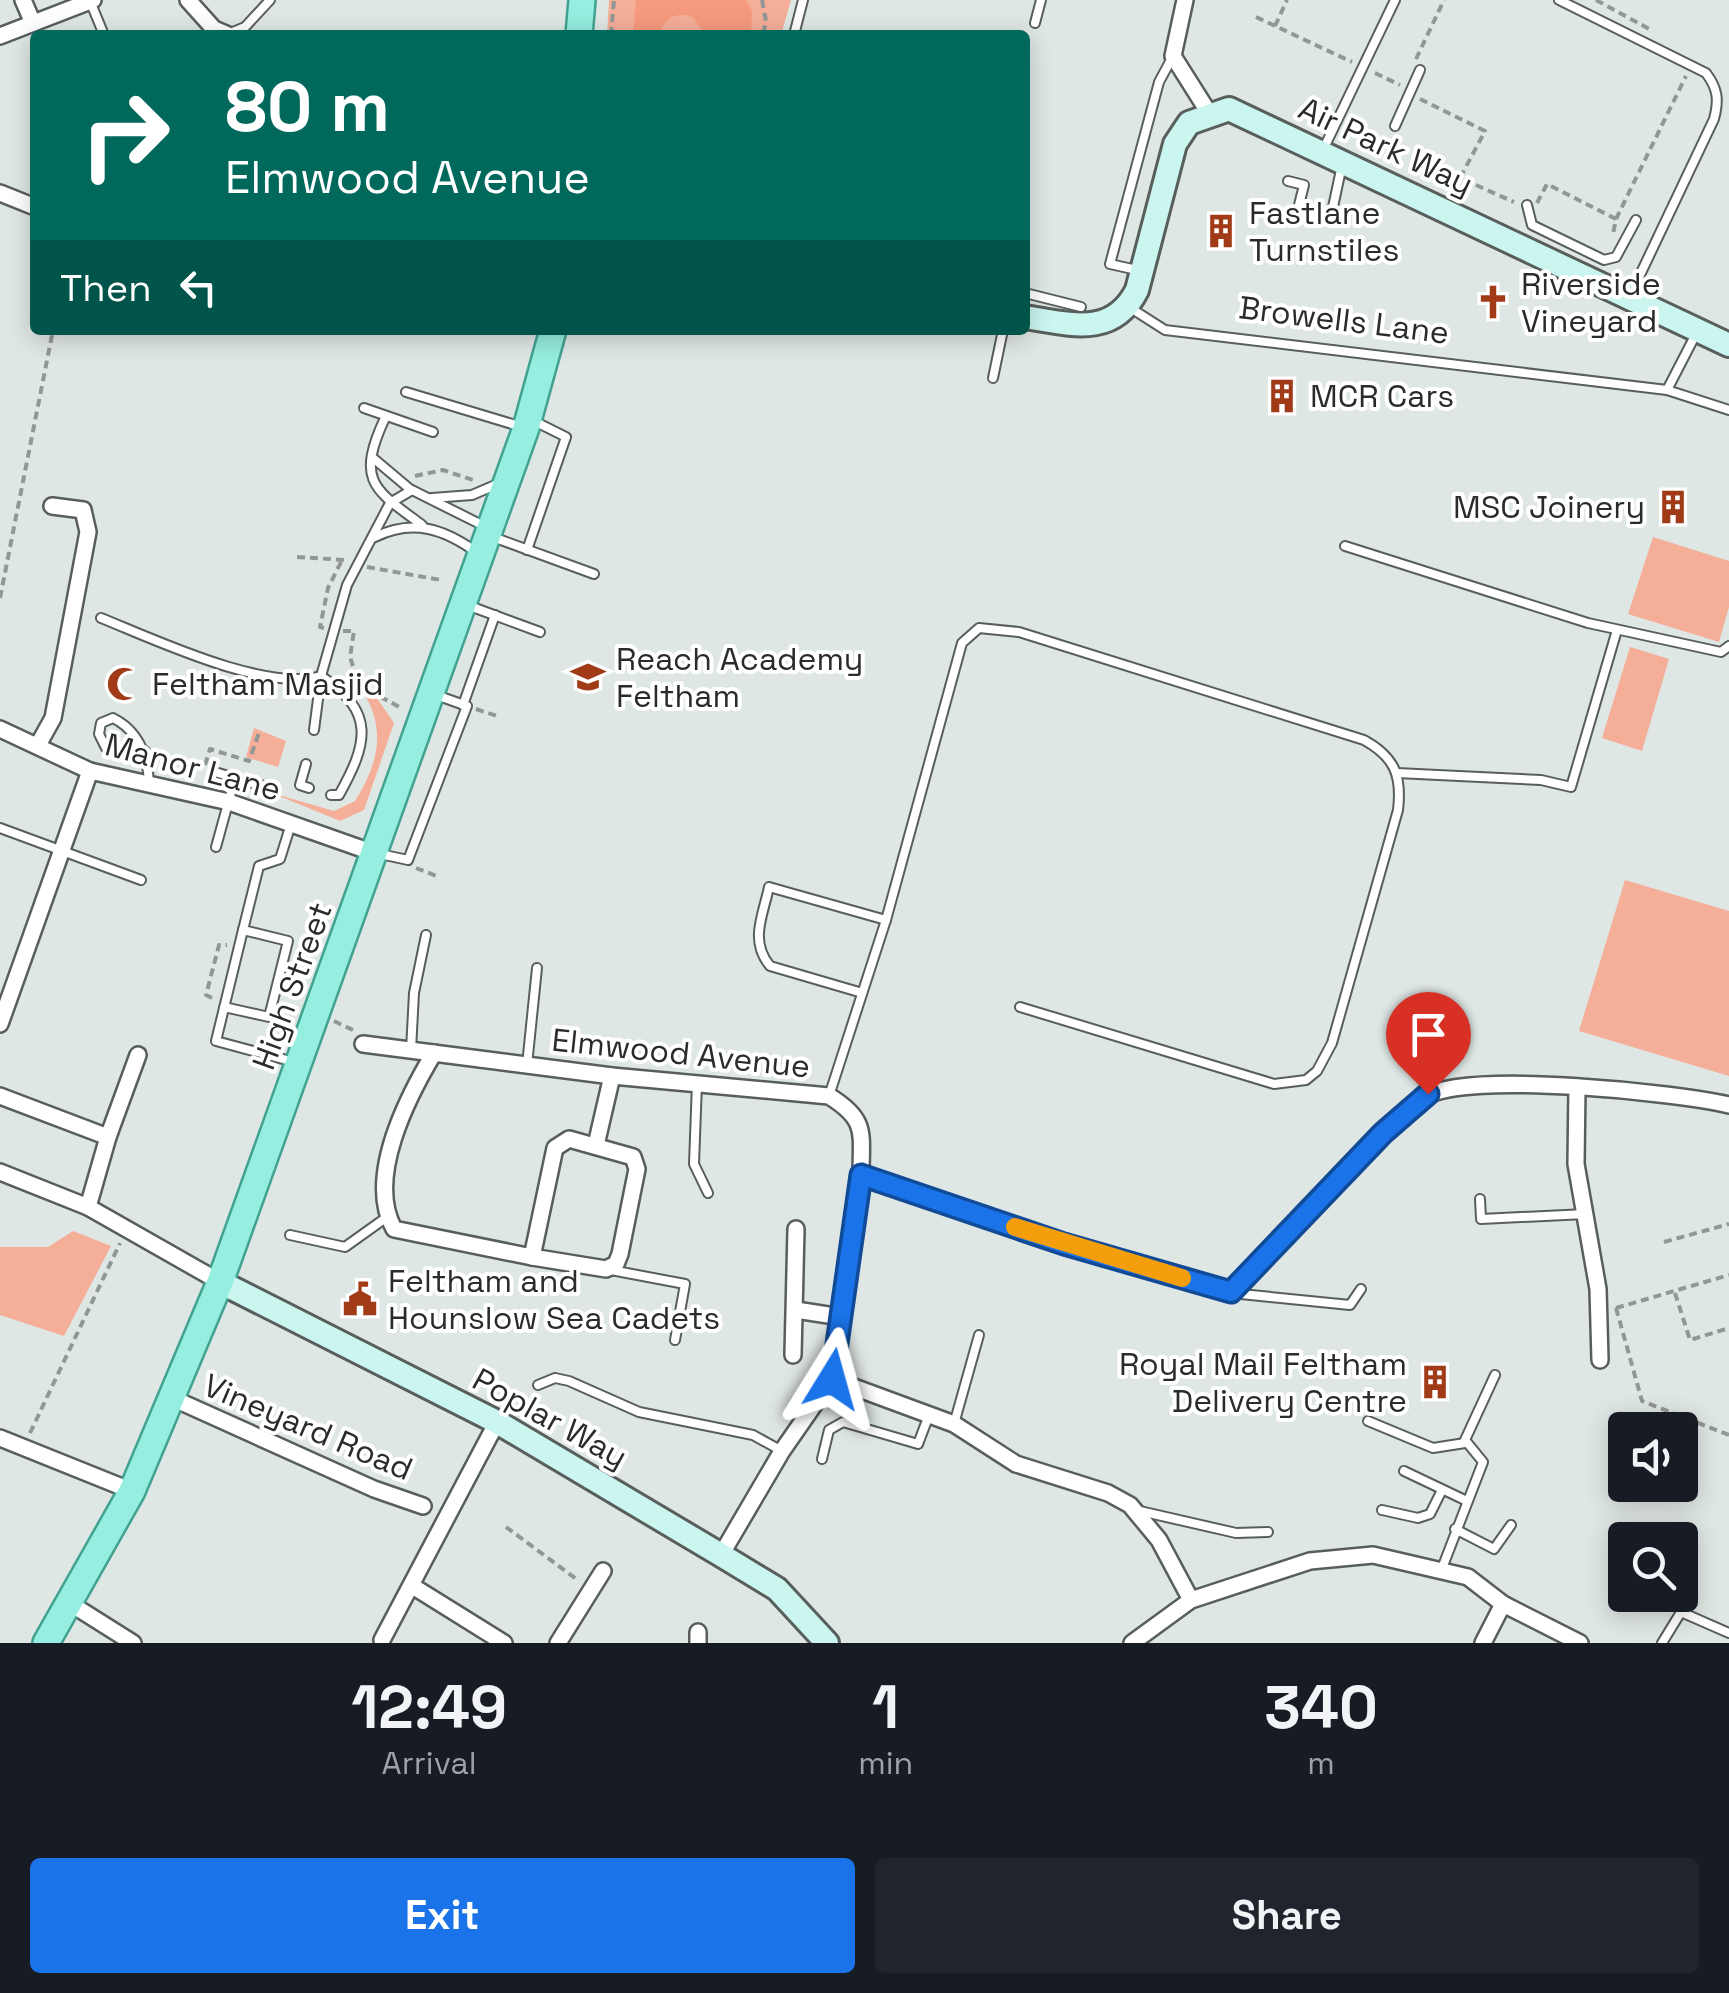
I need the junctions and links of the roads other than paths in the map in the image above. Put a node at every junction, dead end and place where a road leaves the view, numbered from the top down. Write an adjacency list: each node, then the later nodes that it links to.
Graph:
1 (23, 0): 12 (street)
2 (92, 0): 12 (street); 13 (lane)
3 (188, 0): 14 (street)
4 (270, 0): 15 (lane)
5 (582, 0): 16 (main road)
6 (803, 0): 17 (lane)
7 (1041, 0): 11 (lane)
8 (1184, 0): 19 (street)
9 (1395, 0): 23 (lane)
10 (1559, 0): 31 (lane)
11 (1035, 23)
12 (33, 24): 18 (street)
13 (102, 30)
14 (217, 30)
15 (236, 30)
16 (579, 30)
17 (795, 30)
18 (0, 36)
19 (1173, 56): 21 (street); 29 (lane)
20 (1416, 69): 22 (lane)
21 (1209, 113): 23 (street, Air Park Way); 29 (street)
22 (1394, 126)
23 (1333, 155): 24 (lane); 31 (street, Air Park Way)
24 (1288, 181)
25 (0, 194): 26 (street)
26 (30, 205)
27 (1527, 206): 28 (lane)
28 (1636, 220)
29 (1142, 271): 33 (street)
30 (1030, 295): 32 (lane)
31 (1629, 298): 35 (street, Air Park Way)
32 (1081, 307)
33 (1128, 307): 34 (street); 40 (lane, Browells Lane)
34 (1030, 318)
35 (1698, 331): 38 (street, Air Park Way); 40 (lane)
36 (551, 335): 45 (main road, High Street)
37 (1003, 335): 39 (lane)
38 (1729, 345)
39 (992, 378)
40 (1667, 390): 43 (lane, Browells Lane)
41 (406, 392): 45 (lane)
42 (364, 408): 44 (lane)
43 (1729, 410)
44 (385, 418): 46 (lane); 47 (lane)
45 (527, 424): 48 (main road, High Street); 57 (lane)
46 (433, 432)
47 (373, 458): 49 (lane); 51 (lane)
48 (505, 480): 50 (lane); 55 (main road, High Street)
49 (412, 490): 50 (lane); 51 (lane)
50 (432, 498): 55 (lane)
51 (390, 504): 53 (lane); 54 (lane)
52 (52, 506): 70 (street)
53 (422, 525): 54 (lane); 55 (lane)
54 (374, 537): 65 (lane)
55 (485, 539): 57 (lane); 59 (main road, High Street)
56 (1345, 546): 62 (lane)
57 (527, 550): 58 (lane)
58 (594, 574)
59 (463, 603): 60 (lane); 66 (main road, High Street)
60 (494, 615): 63 (lane); 67 (lane)
61 (101, 618): 65 (lane)
62 (1617, 630): 64 (lane); 75 (lane)
63 (540, 632)
64 (1729, 646)
65 (322, 676): 69 (lane); 80 (lane)
66 (428, 704): 67 (lane); 86 (main road, High Street)
67 (465, 706): 86 (lane)
68 (0, 729): 70 (street, Manor Lane)
69 (314, 730)
70 (38, 746): 73 (street, Manor Lane)
71 (145, 752): 71 (lane); 77 (lane)
72 (306, 764): 79 (lane)
73 (90, 771): 77 (street, Manor Lane); 85 (street)
74 (215, 772): 76 (lane)
75 (1397, 773): 88 (lane); 94 (lane)
76 (234, 778): 78 (lane); 81 (lane)
77 (150, 784): 81 (street, Manor Lane)
78 (268, 788)
79 (310, 788)
80 (331, 795)
81 (228, 802): 82 (street, Manor Lane); 84 (lane)
82 (292, 822): 86 (street, Manor Lane); 89 (lane)
83 (0, 828): 85 (lane)
84 (216, 847)
85 (64, 850): 87 (lane); 95 (street)
86 (374, 853): 100 (main road, High Street)
87 (141, 880)
88 (886, 920): 92 (lane); 92 (lane)
89 (243, 930): 93 (lane); 93 (lane)
90 (426, 935): 97 (lane)
91 (537, 968): 101 (lane)
92 (859, 992): 106 (lane)
93 (224, 1007): 100 (lane)
94 (1020, 1007)
95 (0, 1024)
96 (363, 1044): 97 (street, Elmwood Avenue)
97 (411, 1050): 98 (street, Elmwood Avenue)
98 (434, 1052): 101 (street, Elmwood Avenue); 116 (street)
99 (138, 1054): 108 (street)
100 (298, 1063): 121 (main road, High Street)
101 (528, 1065): 102 (street, Elmwood Avenue)
102 (612, 1076): 103 (street, Elmwood Avenue); 109 (street)
103 (697, 1082): 106 (street, Elmwood Avenue); 112 (lane)
104 (1577, 1087): 107 (street); 115 (street); 123 (street)
105 (0, 1096): 108 (street)
106 (829, 1096): 111 (street, Elmwood Avenue)
107 (1729, 1105)
108 (108, 1137): 114 (street)
109 (596, 1145): 119 (street); 120 (street)
110 (0, 1172): 114 (street)
111 (861, 1175): 123 (street); 125 (street, Elmwood Avenue)
112 (708, 1193)
113 (1480, 1200): 115 (lane)
114 (88, 1207): 121 (street)
115 (1586, 1214): 129 (street)
116 (387, 1217): 118 (lane); 119 (street)
117 (796, 1229): 124 (street)
118 (290, 1235)
119 (532, 1257): 120 (street)
120 (606, 1269): 127 (lane)
121 (220, 1282): 133 (main road, High Street); 136 (street, Poplar Way)
122 (1361, 1289): 123 (lane)
123 (1231, 1292)
124 (796, 1310): 125 (street); 128 (street)
125 (840, 1317): 131 (street, Elmwood Avenue)
126 (979, 1335): 137 (lane)
127 (675, 1340)
128 (792, 1355)
129 (1600, 1360)
130 (1495, 1374): 139 (lane)
131 (832, 1379): 134 (street); 140 (street)
132 (538, 1384): 140 (lane)
133 (172, 1398): 143 (main road, High Street); 146 (street, Vineyard Road)
134 (929, 1415): 137 (street); 141 (lane)
135 (1368, 1421): 139 (lane)
136 (497, 1422): 152 (street, Poplar Way); 155 (street)
137 (954, 1424): 148 (street)
138 (0, 1438): 143 (street)
139 (1465, 1443): 145 (lane)
140 (782, 1451): 152 (street)
141 (822, 1460)
142 (1404, 1472): 144 (lane)
143 (132, 1490): 157 (main road, High Street)
144 (1442, 1490): 145 (lane); 147 (lane)
145 (1467, 1501): 150 (lane)
146 (424, 1506)
147 (1382, 1510)
148 (1140, 1511): 151 (lane); 156 (street)
149 (1511, 1525): 150 (lane)
150 (1456, 1530): 154 (lane)
151 (1268, 1532)
152 (721, 1555): 165 (street, Poplar Way)
153 (603, 1571): 164 (street)
154 (1441, 1571): 156 (street); 158 (street)
155 (414, 1587): 160 (street); 163 (street)
156 (1191, 1600): 166 (street)
157 (71, 1604): 161 (main road, High Street); 162 (street)
158 (1503, 1604): 167 (street); 168 (street)
159 (1729, 1633): 169 (lane)
160 (382, 1640)
161 (46, 1643)
162 (134, 1643)
163 (504, 1643)
164 (558, 1643)
165 (827, 1643)
166 (1133, 1643)
167 (1483, 1643)
168 (1580, 1643)
169 (1662, 1643)

